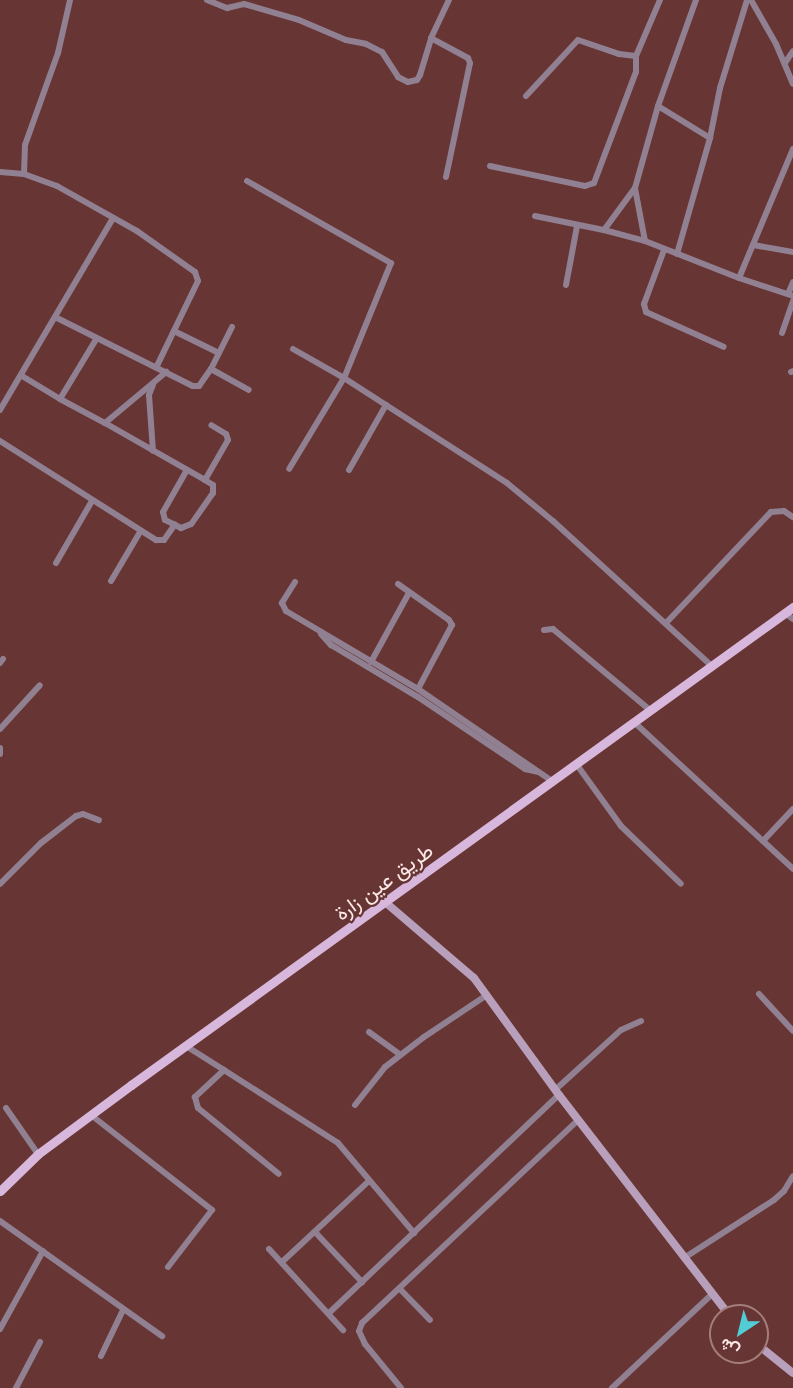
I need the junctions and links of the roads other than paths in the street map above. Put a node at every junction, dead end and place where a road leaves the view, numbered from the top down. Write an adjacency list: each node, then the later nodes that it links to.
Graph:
1 (70, 0): 18 (street)
2 (207, 0): 7 (street)
3 (449, 0): 7 (street)
4 (660, 0): 9 (street)
5 (696, 0): 13 (street)
6 (749, 0): 10 (street); 14 (street)
7 (431, 38): 19 (street)
8 (793, 51): 10 (street)
9 (636, 56): 12 (street); 16 (street)
10 (784, 63): 11 (street)
11 (793, 84)
12 (526, 96)
13 (658, 106): 14 (street); 21 (street)
14 (710, 138): 30 (street)
15 (793, 148): 27 (street)
16 (490, 166)
17 (0, 172): 18 (street)
18 (24, 174): 23 (street)
19 (446, 177)
20 (247, 181): 48 (street)
21 (634, 188): 25 (street); 26 (street)
22 (535, 216): 24 (street)
23 (113, 218): 36 (street); 38 (street)
24 (577, 226): 25 (street); 33 (street)
25 (604, 230): 26 (street)
26 (645, 241): 28 (street)
27 (753, 245): 29 (street); 31 (street)
28 (664, 250): 30 (street); 41 (street)
29 (793, 252)
30 (677, 254): 31 (street)
31 (739, 278): 34 (street)
32 (793, 282): 34 (street)
33 (566, 285)
34 (791, 295)
35 (793, 301): 39 (street)
36 (55, 317): 40 (street); 47 (street)
37 (232, 327): 43 (street)
38 (174, 331): 43 (street); 44 (street)
39 (782, 333)
40 (97, 338): 44 (street); 51 (street)
41 (724, 347)
42 (293, 349): 48 (street)
43 (219, 353): 45 (street)
44 (157, 366): 46 (street)
45 (211, 369): 46 (street); 50 (street)
46 (166, 372): 49 (street)
47 (22, 376): 51 (street); 53 (street)
48 (344, 378): 52 (street); 58 (street)
49 (153, 384): 54 (street); 57 (street)
50 (249, 390)
51 (60, 399): 54 (street)
52 (386, 405): 60 (street); 72 (street)
53 (0, 410)
54 (105, 423): 57 (street)
55 (212, 425): 61 (street)
56 (0, 441): 62 (street)
57 (153, 451): 59 (street)
58 (289, 469)
59 (187, 470): 61 (street); 64 (street)
60 (348, 470)
61 (205, 480): 64 (street)
62 (92, 501): 65 (street); 66 (street)
63 (793, 517): 72 (street)
64 (175, 524): 65 (street)
65 (140, 532): 67 (street)
66 (56, 563)
67 (111, 581)
68 (295, 582): 74 (street)
69 (398, 584): 70 (street)
70 (409, 593): 75 (street); 78 (street)
71 (790, 613): 76 (main road, طريق عين زارة)
72 (666, 623): 76 (street)
73 (544, 630): 79 (street)
74 (320, 631): 75 (street); 85 (street)
75 (371, 662): 78 (street)
76 (712, 666): 79 (main road, طريق عين زارة)
77 (40, 685): 81 (street)
78 (418, 689): 85 (street)
79 (651, 711): 80 (main road, طريق عين زارة)
80 (635, 723): 84 (main road, طريق عين زارة); 89 (street)
81 (0, 729)
82 (0, 748): 83 (street)
83 (0, 754)
84 (577, 765): 86 (main road, طريق عين زارة); 92 (street)
85 (539, 772): 86 (street)
86 (552, 781): 93 (main road, طريق عين زارة)
87 (793, 809): 89 (street)
88 (99, 820): 91 (street)
89 (763, 841): 90 (street)
90 (793, 869)
91 (0, 884)
92 (681, 884)
93 (385, 902): 95 (main road); 99 (main road, طريق عين زارة)
94 (759, 994): 97 (street)
95 (487, 995): 100 (street); 102 (main road)
96 (641, 1021): 102 (street)
97 (793, 1031)
98 (369, 1032): 100 (street)
99 (186, 1046): 101 (street); 105 (main road, طريق عين زارة)
100 (401, 1055): 103 (street)
101 (224, 1070): 108 (street); 111 (street)
102 (557, 1092): 106 (main road); 116 (street)
103 (355, 1105)
104 (6, 1108): 107 (street)
105 (91, 1115): 107 (main road, طريق عين زارة); 121 (street)
106 (578, 1119): 119 (main road); 123 (street)
107 (38, 1154): 109 (main road, طريق عين زارة)
108 (279, 1174)
109 (14, 1175): 112 (main road); 113 (main road, طريق عين زارة)
110 (793, 1176): 119 (street)
111 (369, 1181): 115 (street); 116 (street)
112 (0, 1183)
113 (0, 1191)
114 (0, 1221): 118 (street)
115 (315, 1232): 120 (street); 122 (street)
116 (414, 1233): 122 (street)
117 (268, 1249): 120 (street)
118 (44, 1251): 126 (street); 129 (street)
119 (684, 1258): 124 (main road)
120 (282, 1262): 127 (street)
121 (168, 1268)
122 (362, 1282): 127 (street)
123 (400, 1289): 128 (street); 137 (street)
124 (712, 1294): 125 (main road); 138 (street)
125 (720, 1304)
126 (123, 1310): 131 (street); 134 (street)
127 (329, 1313): 130 (street)
128 (430, 1320)
129 (0, 1329)
130 (343, 1330)
131 (162, 1336)
132 (40, 1342): 136 (street)
133 (769, 1354): 135 (main road)
134 (101, 1356)
135 (793, 1373)
136 (16, 1388)
137 (401, 1388)
138 (612, 1388)

